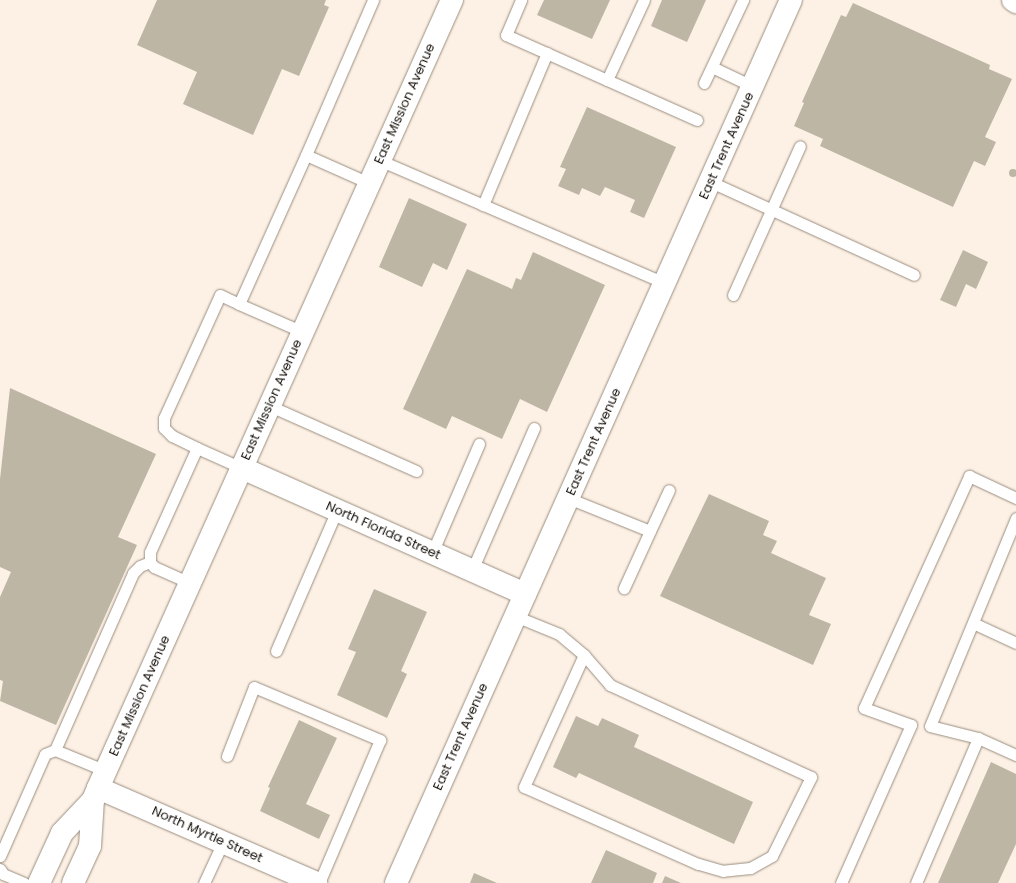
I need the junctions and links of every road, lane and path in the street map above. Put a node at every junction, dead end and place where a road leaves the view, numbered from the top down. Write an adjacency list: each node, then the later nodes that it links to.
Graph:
1 (373, 0): 16 (lane)
2 (452, 0): 17 (main road, East Mission Avenue)
3 (520, 0): 9 (lane)
4 (644, 0): 11 (lane)
5 (743, 0): 10 (lane)
6 (791, 0): 13 (main road, East Trent Avenue)
7 (1012, 0): 8 (main road)
8 (1016, 2)
9 (547, 53): 11 (lane); 20 (lane)
10 (712, 67): 12 (lane); 13 (lane)
11 (607, 80): 14 (lane)
12 (704, 83)
13 (754, 87): 18 (main road, East Trent Avenue)
14 (697, 120)
15 (800, 146): 21 (lane)
16 (306, 155): 19 (lane); 25 (lane)
17 (379, 160): 19 (main road, East Mission Avenue); 20 (lane)
18 (711, 182): 21 (lane); 23 (main road, East Trent Avenue)
19 (369, 183): 26 (main road, East Mission Avenue)
20 (483, 205): 23 (lane)
21 (771, 210): 22 (lane); 24 (lane)
22 (914, 275)
23 (665, 283): 34 (main road, East Trent Avenue)
24 (733, 295)
25 (239, 304): 26 (lane); 30 (lane)
26 (303, 332): 27 (main road, East Mission Avenue)
27 (270, 406): 31 (main road, East Mission Avenue); 32 (lane)
28 (534, 428): 41 (lane)
29 (479, 444): 39 (lane)
30 (197, 448): 31 (lane); 40 (lane)
31 (242, 468): 36 (main road, North Florida Street); 42 (main road, East Mission Avenue)
32 (416, 471)
33 (669, 490): 38 (lane)
34 (568, 498): 38 (lane); 44 (main road, East Trent Avenue)
35 (1016, 498): 50 (lane)
36 (337, 510): 39 (main road, North Florida Street); 48 (lane)
37 (1016, 518): 46 (lane)
38 (650, 531): 43 (lane)
39 (432, 553): 41 (main road, North Florida Street)
40 (150, 562): 42 (lane); 53 (lane)
41 (472, 570): 44 (main road, North Florida Street)
42 (190, 583): 56 (main road, East Mission Avenue)
43 (624, 588)
44 (525, 594): 45 (main road, East Trent Avenue)
45 (515, 616): 49 (lane); 66 (main road, East Trent Avenue)
46 (972, 623): 47 (lane); 51 (lane)
47 (1016, 643)
48 (276, 651)
49 (584, 655): 49 (lane)
50 (911, 725): 51 (lane); 67 (lane)
51 (930, 726): 52 (lane)
52 (978, 738): 54 (lane); 68 (lane)
53 (55, 750): 56 (lane); 58 (lane)
54 (1016, 755)
55 (226, 756): 65 (lane)
56 (99, 786): 57 (main road, North Myrtle Street); 61 (main road, East Mission Avenue); 62 (main road, East Mission Avenue)
57 (223, 842): 63 (lane); 64 (main road, North Myrtle Street)
58 (0, 856)
59 (0, 869): 60 (lane)
60 (24, 883)
61 (39, 883)
62 (73, 883)
63 (204, 883)
64 (316, 883)
65 (319, 883)
66 (396, 883)
67 (841, 883)
68 (916, 883)

